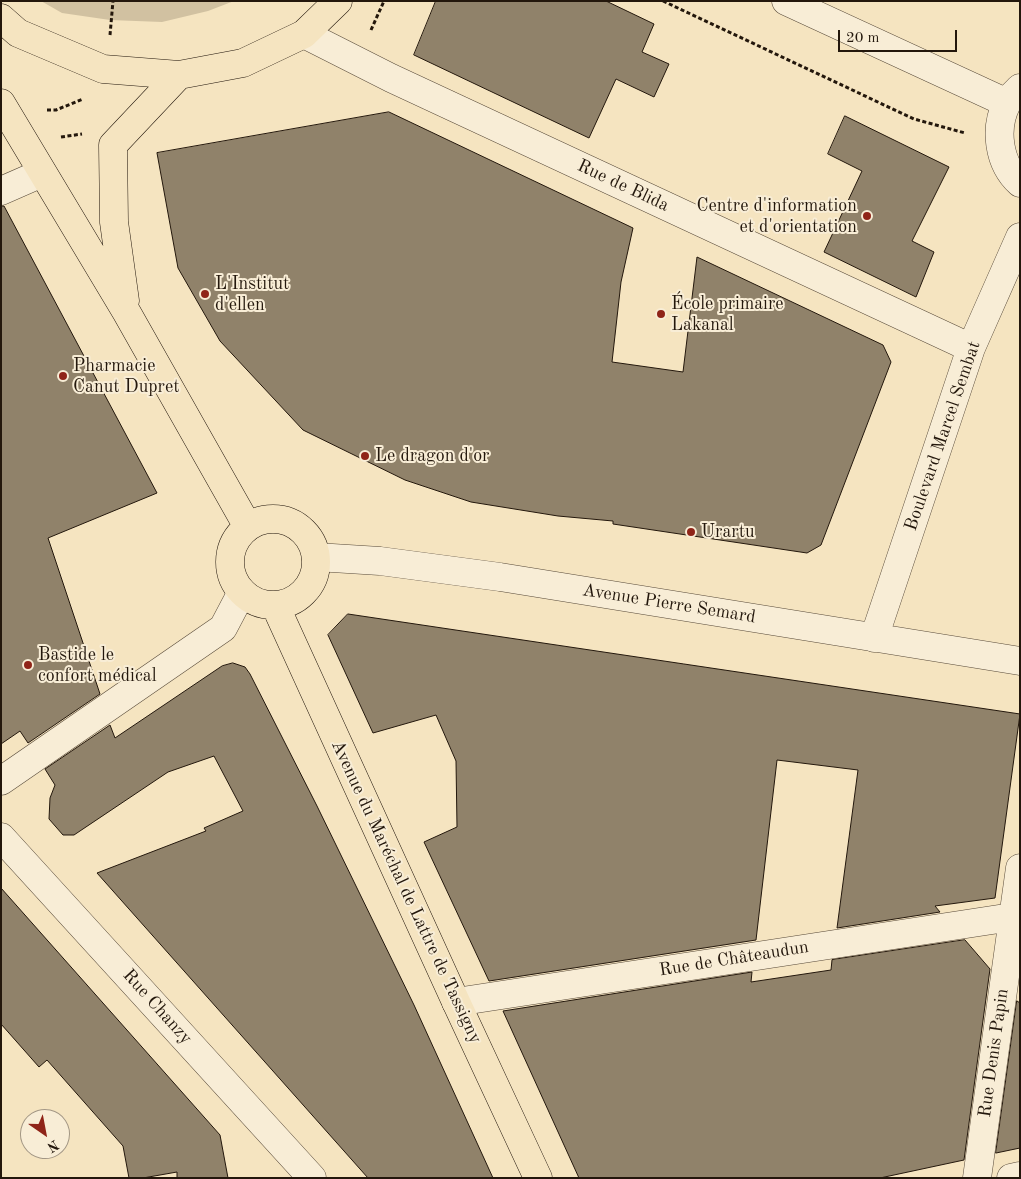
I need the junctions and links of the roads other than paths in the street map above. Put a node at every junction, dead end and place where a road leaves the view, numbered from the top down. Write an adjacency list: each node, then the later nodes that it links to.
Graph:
1 (338, 1): 4 (main road)
2 (786, 1): 6 (street)
3 (1, 18): 5 (main road)
4 (304, 34): 5 (main road); 13 (street, Rue de Blida)
5 (179, 75): 12 (main road)
6 (1013, 95): 9 (street)
7 (4, 107): 8 (main road)
8 (42, 174): 10 (street); 12 (main road)
9 (1020, 182)
10 (1, 191)
11 (1020, 237): 13 (street, Boulevard Marcel Sembat)
12 (127, 313): 14 (main road)
13 (971, 348): 18 (street, Boulevard Marcel Sembat)
14 (248, 527): 15 (main road); 16 (main road)
15 (316, 557): 17 (main road); 18 (street, Avenue Pierre Semard)
16 (242, 592): 17 (main road); 20 (street)
17 (275, 605): 24 (main road, Avenue du Maréchal de Lattre de Tassigny)
18 (874, 638): 19 (street, Avenue Pierre Semard)
19 (1020, 661)
20 (1, 781)
21 (1, 837): 26 (street, Rue Chanzy)
22 (1020, 868): 23 (street, Rue Denis Papin)
23 (1012, 916): 24 (street, Rue de Châteaudun); 28 (street, Rue Denis Papin)
24 (456, 1002): 27 (main road, Avenue du Maréchal de Lattre de Tassigny)
25 (1020, 1176): 29 (street)
26 (312, 1178)
27 (538, 1178)
28 (977, 1178)
29 (1011, 1178)

